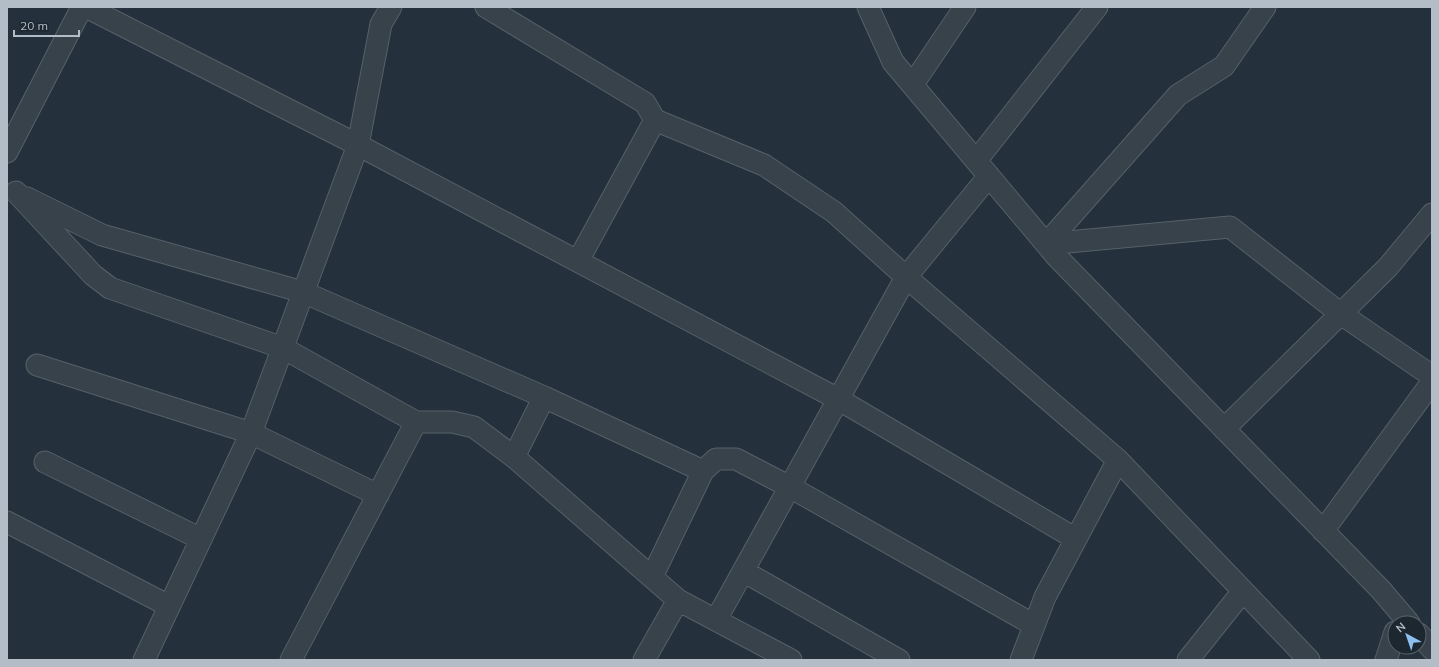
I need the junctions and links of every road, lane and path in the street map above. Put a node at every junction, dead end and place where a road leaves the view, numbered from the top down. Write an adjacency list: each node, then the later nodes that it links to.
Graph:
1 (82, 7): 12 (street)
2 (86, 7): 11 (street)
3 (391, 7): 11 (street)
4 (486, 7): 10 (street)
5 (868, 7): 9 (street)
6 (965, 7): 9 (street)
7 (1097, 7): 13 (street)
8 (1265, 7): 16 (street)
9 (912, 84): 13 (street)
10 (655, 120): 17 (street); 18 (street)
11 (358, 144): 17 (street); 19 (street)
12 (7, 152)
13 (983, 169): 16 (street); 18 (street)
14 (12, 190): 19 (street); 21 (street)
15 (1432, 214): 20 (street)
16 (1046, 244): 20 (street); 28 (street)
17 (578, 261): 26 (street)
18 (906, 277): 26 (street); 31 (street)
19 (304, 292): 21 (street); 25 (street)
20 (1341, 314): 23 (street); 28 (street)
21 (282, 348): 27 (street); 29 (street)
22 (36, 365): 29 (street)
23 (1432, 376)
24 (1432, 382): 37 (street)
25 (544, 398): 30 (street); 33 (street)
26 (838, 399): 34 (street); 39 (street)
27 (416, 422): 30 (street); 35 (street)
28 (1224, 429): 37 (street)
29 (251, 433): 35 (street); 38 (street)
30 (514, 457): 41 (street)
31 (1118, 460): 39 (street); 42 (street)
32 (45, 462): 38 (street)
33 (704, 471): 34 (street); 41 (street)
34 (790, 487): 40 (street); 47 (street)
35 (378, 495): 50 (street)
36 (7, 522): 44 (street)
37 (1323, 531): 45 (street)
38 (201, 539): 44 (street)
39 (1076, 540): 47 (street)
40 (743, 571): 46 (street); 53 (street)
41 (652, 577): 43 (street)
42 (1243, 591): 48 (street); 55 (street)
43 (678, 600): 46 (street); 51 (street)
44 (169, 606): 49 (street)
45 (1396, 615)
46 (716, 620): 52 (street)
47 (1034, 625): 54 (street)
48 (1306, 659)
49 (144, 660)
50 (291, 660)
51 (644, 660)
52 (791, 660)
53 (899, 660)
54 (1020, 660)
55 (1188, 660)

